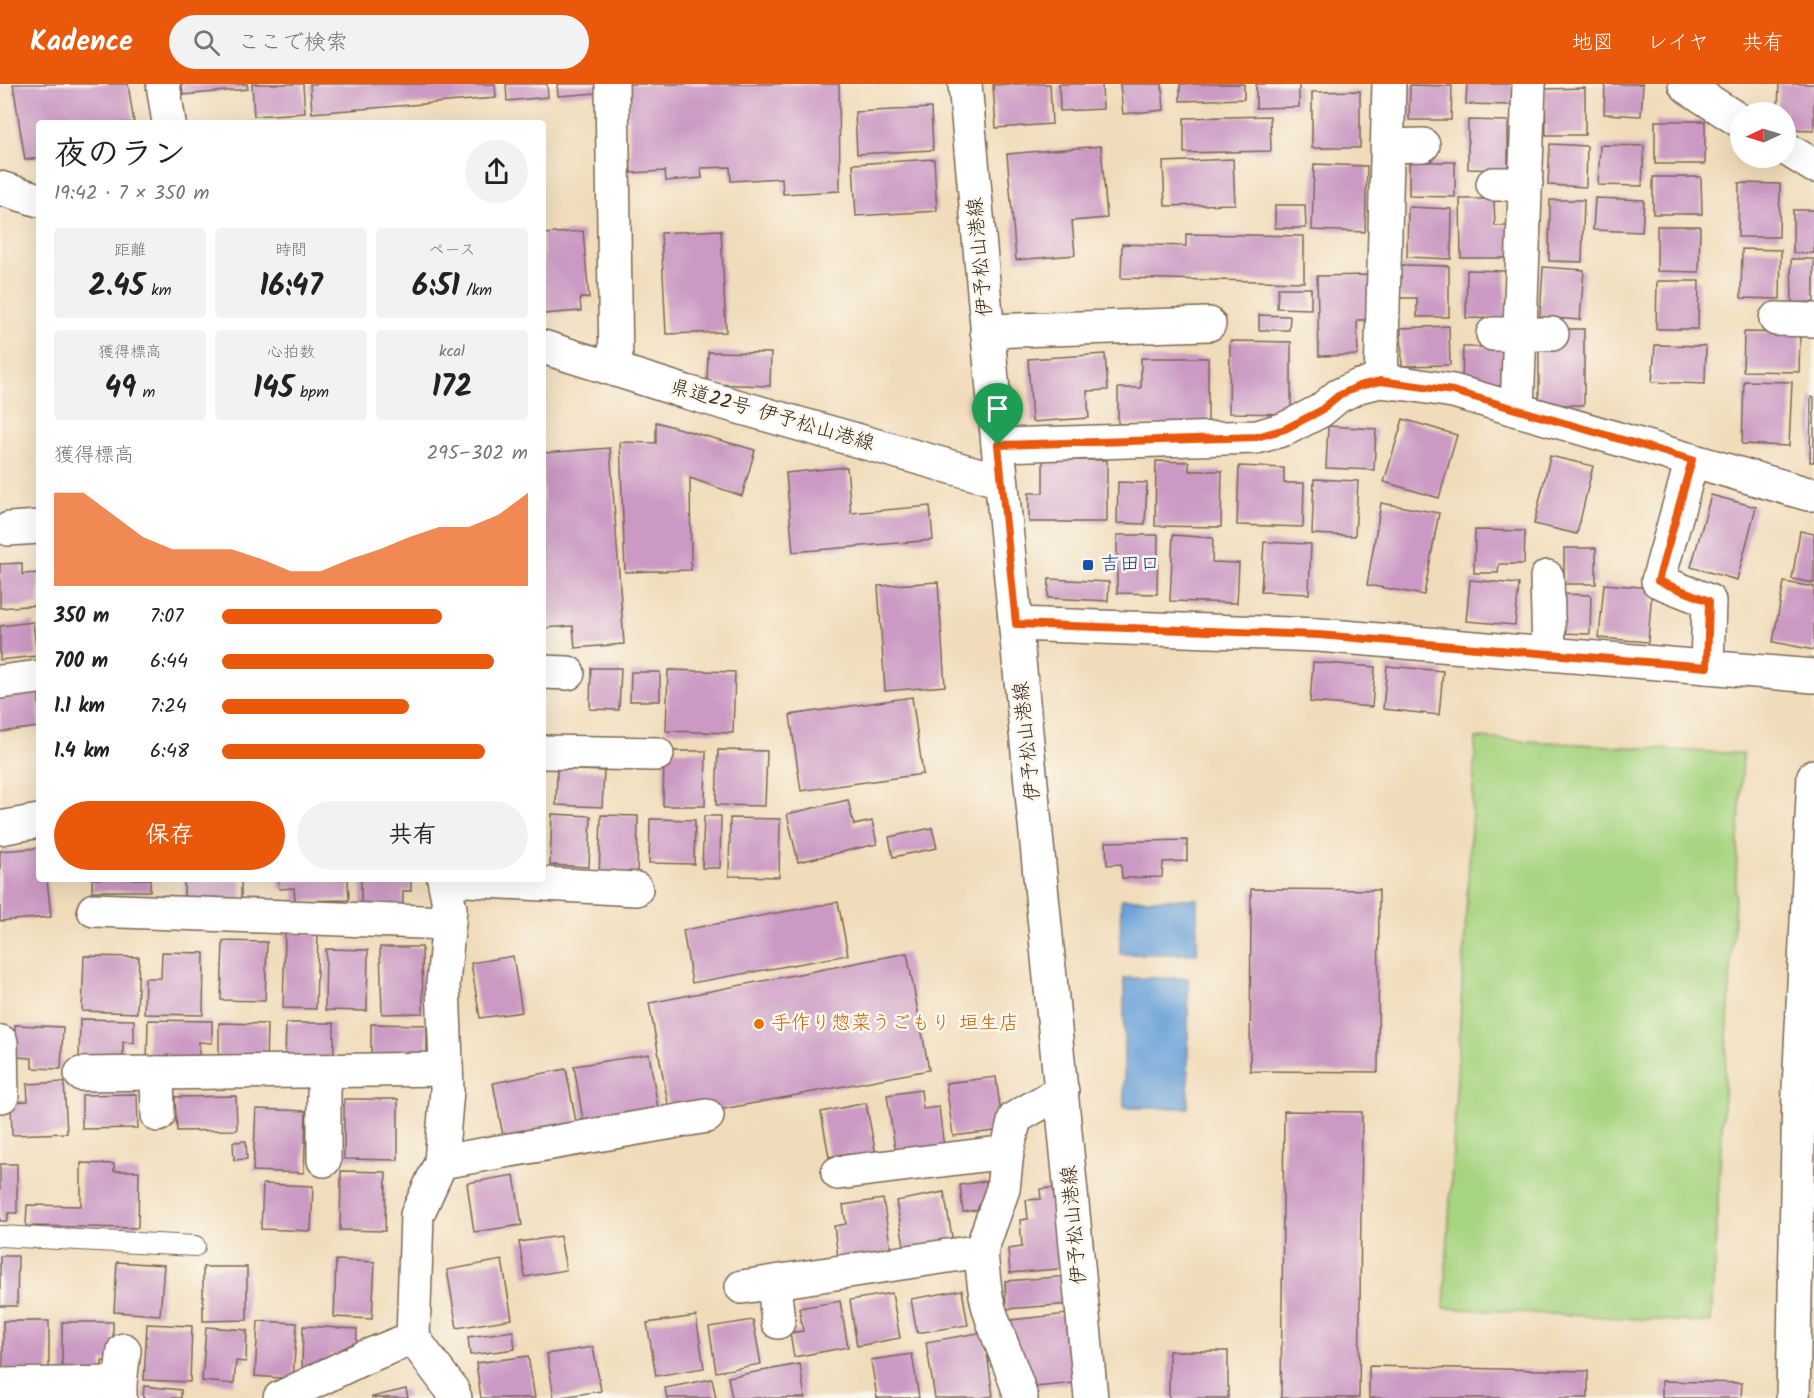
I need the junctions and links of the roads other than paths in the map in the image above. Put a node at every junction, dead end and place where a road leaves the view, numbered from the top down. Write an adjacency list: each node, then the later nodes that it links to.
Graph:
1 (163, 84): 8 (street)
2 (612, 84): 24 (street)
3 (965, 84): 20 (street, 伊予松山港線)
4 (1389, 84): 10 (street)
5 (1529, 84): 14 (street)
6 (1685, 84): 7 (street)
7 (1730, 114)
8 (169, 120)
9 (1423, 145): 10 (street)
10 (1388, 146): 25 (street)
11 (1796, 155): 12 (street)
12 (1814, 166)
13 (1493, 184): 14 (street)
14 (1526, 184): 21 (street)
15 (0, 188): 16 (street)
16 (36, 199)
17 (1776, 319): 18 (street)
18 (1814, 320)
19 (1209, 324): 20 (street)
20 (987, 331): 27 (street, 伊予松山港線)
21 (1507, 334): 22 (street); 26 (street)
22 (1552, 334)
23 (546, 348): 24 (street, 県道22号 伊予松山港線)
24 (616, 370): 29 (street, 県道22号 伊予松山港線)
25 (1381, 381): 26 (street); 27 (street)
26 (1517, 410): 28 (street)
27 (998, 445): 29 (street, 伊予松山港線)
28 (1692, 460): 30 (street); 34 (street)
29 (1001, 481): 32 (street, 伊予松山港線)
30 (1814, 494)
31 (1547, 577): 33 (street)
32 (1016, 624): 33 (street); 55 (street, 伊予松山港線)
33 (1548, 654): 34 (street)
34 (1707, 667): 35 (street)
35 (1814, 676)
36 (36, 677): 37 (street)
37 (0, 682)
38 (546, 752): 39 (street)
39 (640, 764)
40 (1814, 776): 41 (street)
41 (1814, 791): 62 (street)
42 (36, 822): 43 (street)
43 (0, 828)
44 (446, 882): 48 (street)
45 (503, 882): 46 (street)
46 (636, 889)
47 (94, 910): 48 (street)
48 (449, 923): 50 (street)
49 (1, 1042): 54 (street)
50 (446, 1069): 51 (street); 60 (street)
51 (324, 1071): 52 (street); 59 (street)
52 (158, 1073): 53 (street); 56 (street)
53 (81, 1074)
54 (1, 1077)
55 (1062, 1091): 58 (street); 78 (street, 伊予松山港線)
56 (158, 1115)
57 (707, 1116): 60 (street)
58 (1007, 1152): 61 (street); 65 (street)
59 (324, 1160)
60 (441, 1162): 70 (street)
61 (838, 1173)
62 (1805, 1217): 68 (street)
63 (0, 1236): 64 (lane)
64 (195, 1246)
65 (981, 1251): 66 (street); 77 (street)
66 (774, 1283): 67 (street); 69 (street)
67 (742, 1287)
68 (1804, 1308): 79 (street)
69 (778, 1322)
70 (412, 1338): 73 (street); 76 (street)
71 (124, 1350): 74 (street)
72 (0, 1384): 74 (street)
73 (341, 1384): 75 (street)
74 (120, 1391)
75 (280, 1398)
76 (455, 1398)
77 (1021, 1398)
78 (1091, 1398)
79 (1793, 1398)

